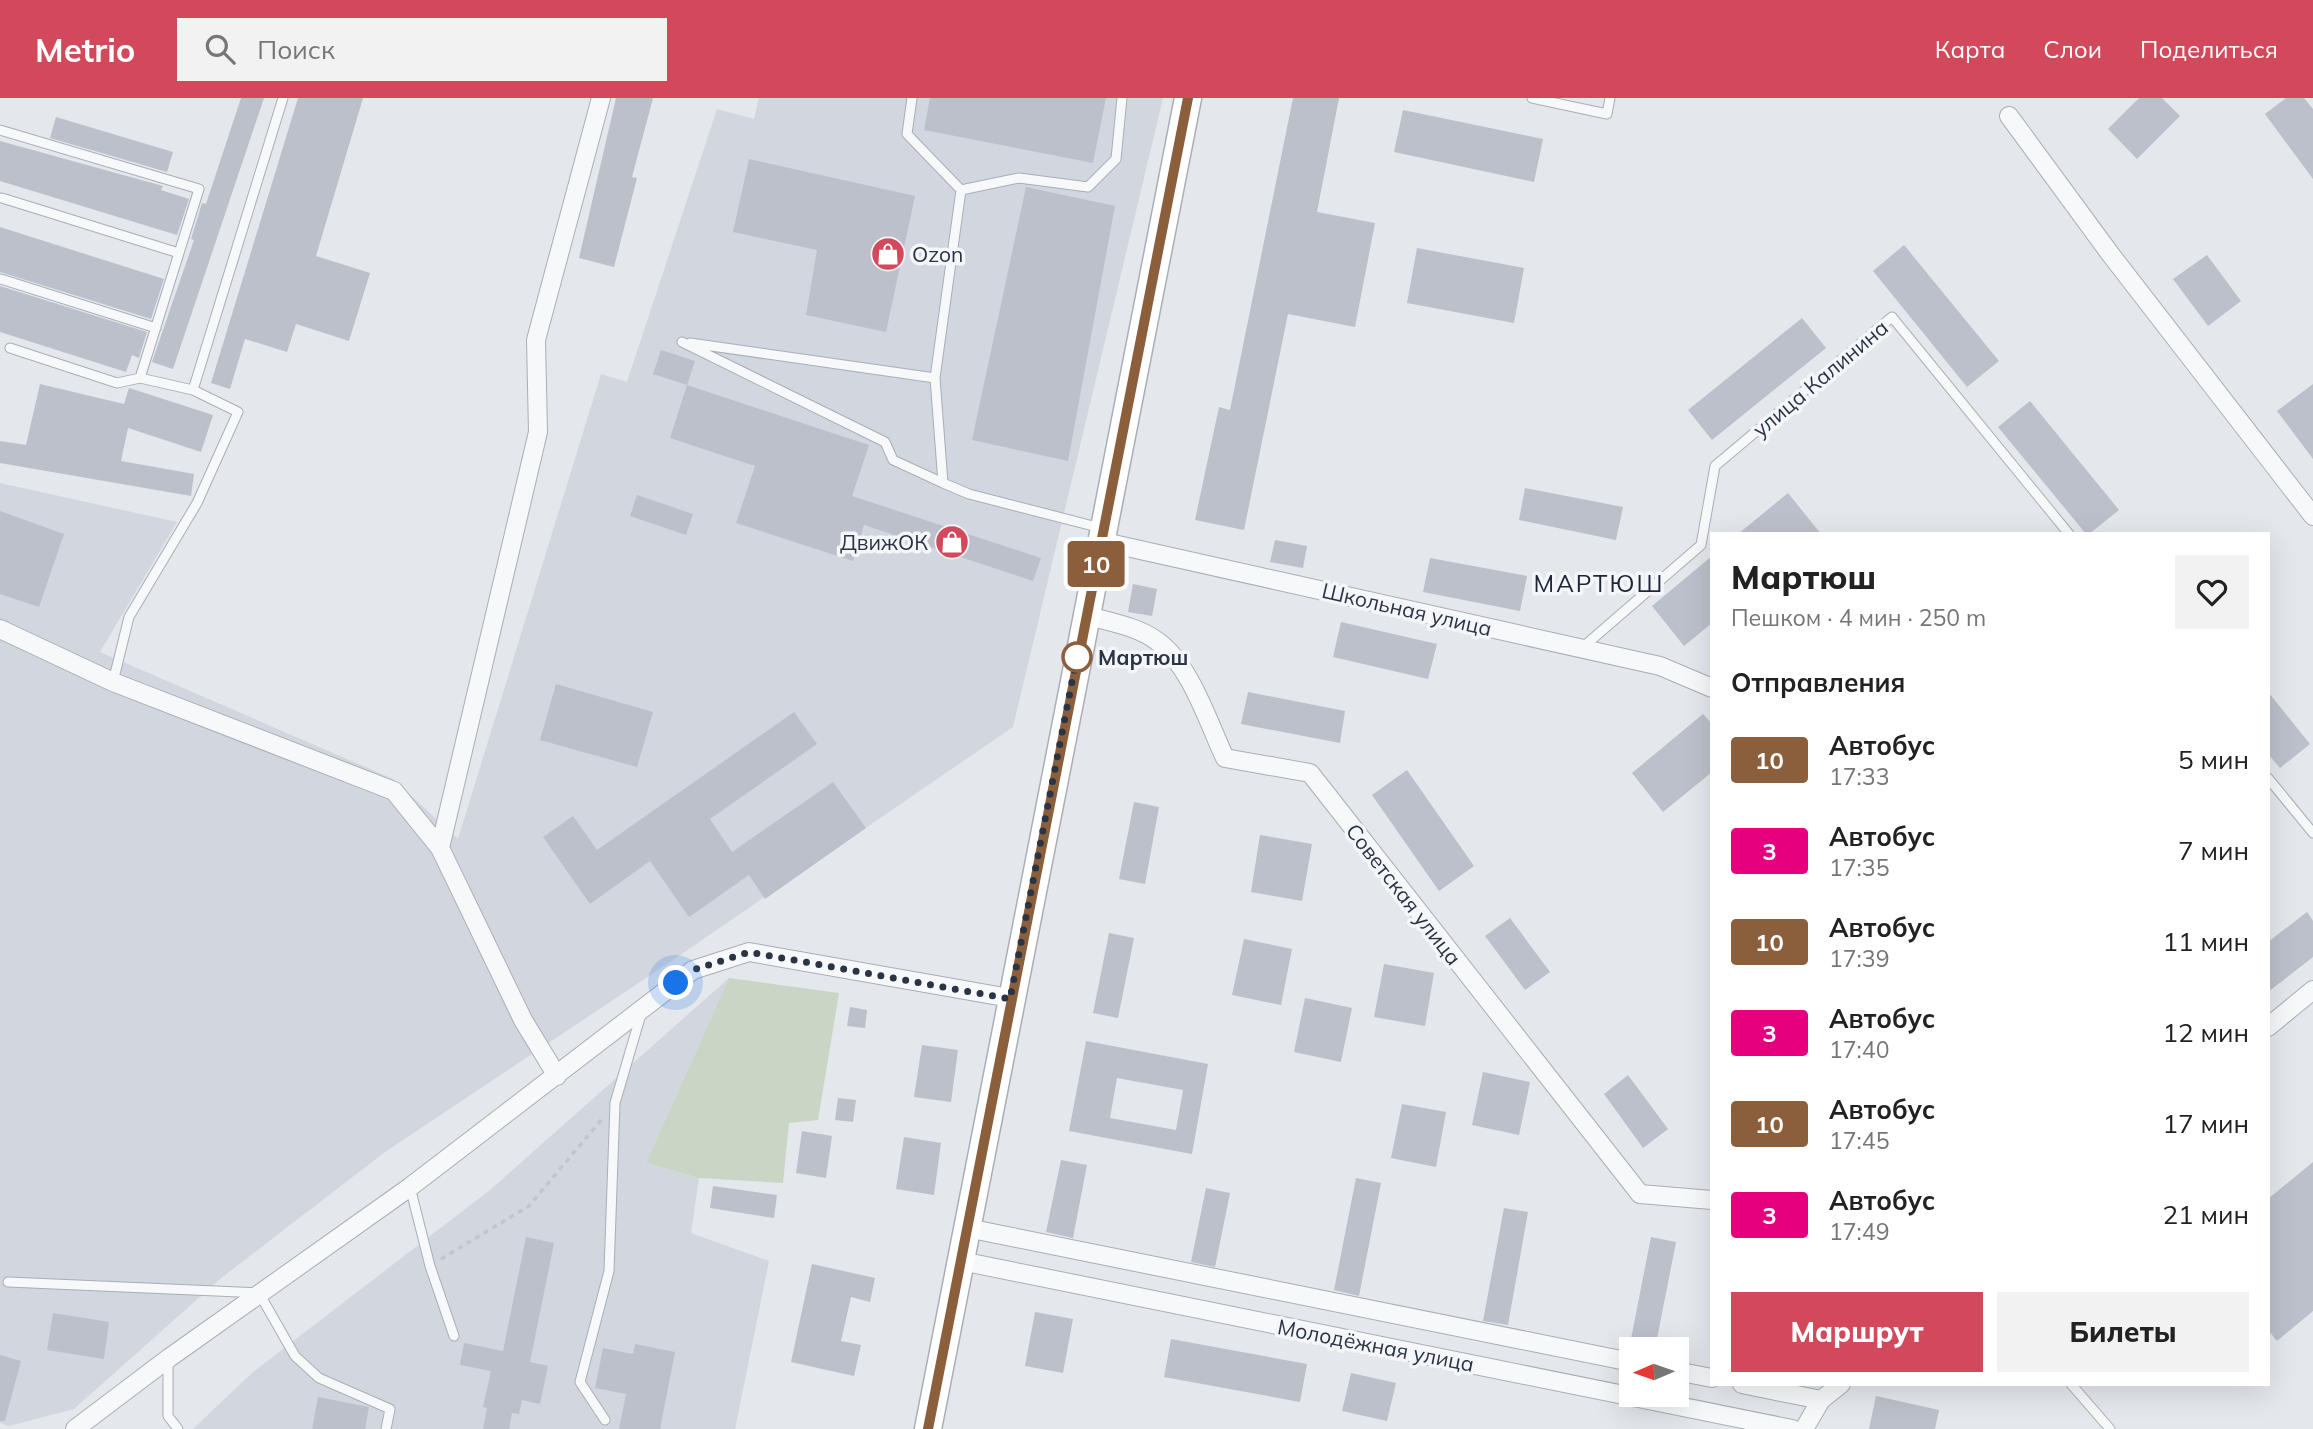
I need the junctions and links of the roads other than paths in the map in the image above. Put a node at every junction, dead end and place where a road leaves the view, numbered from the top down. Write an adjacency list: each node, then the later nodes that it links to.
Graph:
1 (283, 98): 18 (lane)
2 (601, 98): 30 (street)
3 (912, 98): 10 (lane)
4 (1122, 98): 10 (lane)
5 (1188, 98): 22 (main road)
6 (1532, 98): 7 (lane)
7 (1611, 98)
8 (2009, 116): 20 (street)
9 (0, 130): 12 (lane)
10 (961, 190): 17 (lane)
11 (2, 198): 12 (lane)
12 (179, 253): 14 (lane)
13 (1, 279): 14 (lane)
14 (156, 328): 16 (lane)
15 (10, 348): 16 (lane)
16 (140, 378): 18 (lane)
17 (934, 378): 19 (lane); 19 (lane)
18 (193, 390): 26 (lane)
19 (943, 482): 22 (lane)
20 (2313, 516)
21 (2067, 532): 25 (lane, улица Калинина)
22 (1101, 535): 23 (main road); 25 (street, Школьная улица)
23 (1085, 615): 32 (main road); 37 (street, Советская улица)
24 (0, 629): 26 (street)
25 (1582, 648): 27 (street, Школьная улица)
26 (113, 682): 30 (street)
27 (1710, 687)
28 (2270, 780): 29 (lane)
29 (2313, 833)
30 (440, 848): 35 (street)
31 (2313, 990): 34 (street)
32 (1010, 999): 33 (street); 38 (main road)
33 (643, 1010): 35 (street); 51 (lane)
34 (2270, 1025)
35 (557, 1076): 36 (street)
36 (410, 1187): 41 (street); 42 (lane)
37 (1710, 1200)
38 (967, 1227): 39 (main road); 44 (street, Молодёжная улица)
39 (961, 1261): 55 (main road); 56 (street, Молодёжная улица)
40 (8, 1282): 41 (lane)
41 (259, 1293): 43 (street); 54 (lane)
42 (454, 1336)
43 (169, 1358): 52 (street); 53 (lane)
44 (1619, 1360)
45 (1689, 1374): 46 (street)
46 (1710, 1378)
47 (1752, 1386): 50 (street)
48 (1838, 1386): 50 (street)
49 (2073, 1386): 58 (lane)
50 (1821, 1400): 57 (street)
51 (605, 1420)
52 (75, 1429)
53 (178, 1429)
54 (386, 1429)
55 (928, 1429)
56 (1792, 1429)
57 (1804, 1429)
58 (2110, 1429)

